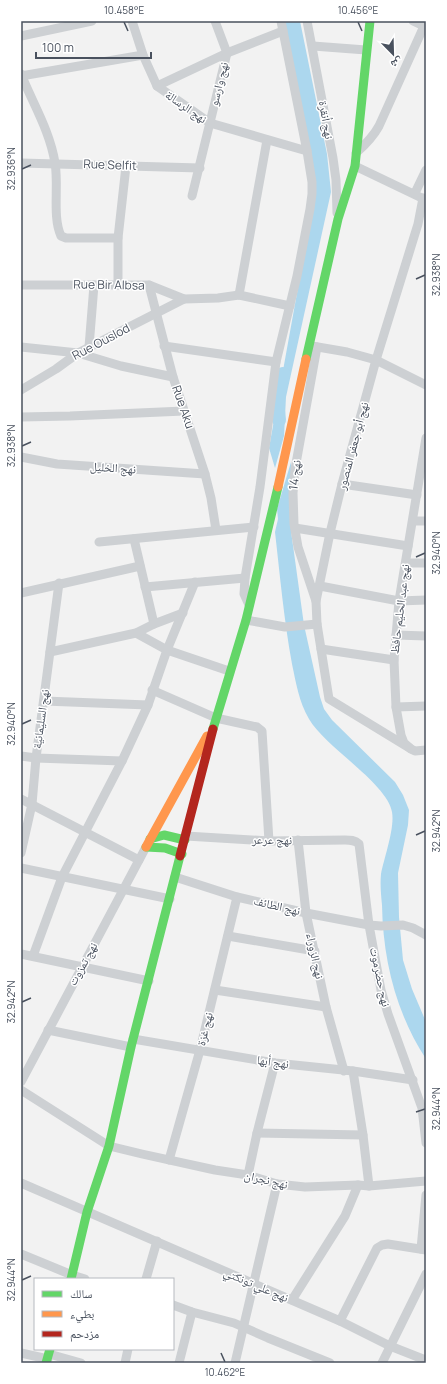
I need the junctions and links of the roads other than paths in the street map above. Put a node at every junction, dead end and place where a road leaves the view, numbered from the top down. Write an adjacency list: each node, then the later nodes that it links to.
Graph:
1 (91, 21): 10 (street)
2 (132, 21): 14 (street, نهج الرسالة)
3 (215, 21): 13 (street, نهج وارسو)
4 (281, 21): 9 (street)
5 (307, 21): 11 (street, نهج أنقرة)
6 (370, 21): 12 (main road)
7 (413, 21): 8 (street)
8 (425, 26): 20 (street)
9 (283, 31): 13 (street); 19 (street)
10 (21, 36)
11 (313, 46): 12 (street); 30 (street, نهج أنقرة)
12 (366, 50): 20 (main road)
13 (227, 53): 16 (street); 17 (street, نهج وارسو)
14 (143, 55): 15 (street); 16 (street, نهج الرسالة)
15 (21, 76): 22 (street)
16 (157, 86): 17 (street, نهج الرسالة)
17 (210, 124): 18 (street, نهج الرسالة); 25 (street, نهج وارسو)
18 (267, 140): 19 (street, نهج الرسالة); 36 (street)
19 (307, 151): 38 (street)
20 (356, 152): 24 (main road)
21 (21, 163): 22 (street, Rue Selfit)
22 (56, 163): 23 (street, Rue Selfit); 31 (street)
23 (126, 166): 25 (street, Rue Selfit); 31 (street)
24 (354, 166): 27 (street); 30 (main road)
25 (200, 168): 28 (street, نهج وارسو)
26 (426, 170): 27 (street)
27 (415, 193): 29 (street)
28 (192, 196)
29 (425, 199): 45 (street, نهج أبو جعفر المنصور)
30 (338, 219): 41 (main road)
31 (118, 238): 34 (street)
32 (21, 285): 33 (street, Rue Bir Albsa)
33 (94, 285): 34 (street, Rue Bir Albsa); 43 (street)
34 (118, 285): 35 (street, Rue Bir Albsa)
35 (148, 285): 37 (street, Rue Bir Albsa); 39 (street, Rue Aku)
36 (239, 295): 37 (street, Rue Bir Albsa); 38 (street, Rue Bir Albsa)
37 (184, 299): 39 (street, Rue Ouslod)
38 (290, 306): 46 (street)
39 (157, 313): 40 (street, Rue Aku); 43 (street, Rue Ouslod)
40 (164, 346): 46 (street); 47 (street, Rue Aku)
41 (313, 346): 45 (street); 60 (street, نهج 14); 78 (main road)
42 (21, 347): 44 (street)
43 (89, 347): 44 (street, Rue Ouslod)
44 (78, 353): 47 (street); 49 (street, Rue Ouslod)
45 (376, 360): 48 (street); 55 (street, نهج أبو جعفر المنصور)
46 (276, 362): 59 (street)
47 (173, 377): 50 (street, Rue Aku)
48 (426, 385)
49 (21, 390)
50 (184, 411): 51 (street); 54 (street, Rue Aku)
51 (21, 417)
52 (426, 438): 56 (street, نهج عبد الحليم حافظ)
53 (21, 457): 54 (street, نهج الخليل)
54 (205, 474): 61 (street, Rue Aku)
55 (342, 484): 56 (street); 62 (street, نهج أبو جعفر المنصور)
56 (417, 495): 57 (street, نهج عبد الحليم حافظ)
57 (413, 521): 58 (street); 65 (street, نهج عبد الحليم حافظ)
58 (426, 521)
59 (254, 527): 61 (street); 69 (street)
60 (295, 528): 62 (street); 76 (street, نهج 14)
61 (216, 530): 63 (street)
62 (330, 533): 65 (street); 72 (street, نهج أبو جعفر المنصور)
63 (134, 539): 64 (street); 68 (street)
64 (99, 542)
65 (408, 546): 66 (street, نهج عبد الحليم حافظ)
66 (406, 563): 67 (street); 77 (street, نهج عبد الحليم حافظ)
67 (426, 563)
68 (140, 566): 71 (street); 73 (street)
69 (245, 578): 70 (street); 78 (street)
70 (195, 582): 73 (street); 79 (street)
71 (59, 583): 74 (street); 88 (street, نهج السليمانية)
72 (320, 586): 76 (street, نهج أبو جعفر المنصور); 77 (street)
73 (145, 587): 81 (street)
74 (21, 593)
75 (426, 600): 77 (street)
76 (316, 601): 82 (street, نهج أبو جعفر المنصور)
77 (399, 601): 84 (street, نهج عبد الحليم حافظ)
78 (250, 603): 80 (main road)
79 (183, 613): 81 (street); 87 (street)
80 (246, 620): 82 (street); 90 (main road)
81 (154, 624): 83 (street)
82 (317, 624): 86 (street, نهج أبو جعفر المنصور)
83 (136, 633): 87 (street); 88 (street)
84 (396, 635): 85 (street); 89 (street, نهج عبد الحليم حافظ)
85 (426, 636)
86 (321, 649): 89 (street); 97 (street, نهج أبو جعفر المنصور)
87 (167, 650): 90 (street); 91 (street)
88 (50, 652): 92 (street, نهج السليمانية)
89 (394, 660): 95 (street, نهج عبد الحليم حافظ)
90 (229, 671): 96 (main road)
91 (152, 690): 93 (street); 96 (street)
92 (44, 701): 93 (street); 100 (street, نهج السليمانية)
93 (148, 705): 101 (street)
94 (426, 706): 95 (street)
95 (396, 707): 97 (street, نهج عبد الحليم حافظ)
96 (215, 721): 105 (main road); 107 (street); 109 (main road)
97 (413, 750): 98 (street)
98 (426, 750)
99 (21, 756): 100 (street)
100 (36, 758): 101 (street); 103 (street, نهج السليمانية)
101 (122, 761): 104 (street)
102 (21, 799): 103 (street)
103 (32, 804): 104 (street); 110 (street, نهج السليمانية)
104 (86, 833): 112 (street); 114 (street)
105 (186, 838): 107 (street, نهج عرعر); 109 (main road); 111 (main road)
106 (298, 840): 107 (street, نهج عرعر); 108 (street, نهج عرعر); 119 (street, نهج الزوراء)
107 (269, 841)
108 (357, 842): 120 (street, نهج حضرموت)
109 (148, 843): 111 (main road); 112 (street, نهج تمزوت)
110 (21, 854)
111 (182, 854): 115 (main road)
112 (139, 860): 116 (street, نهج تمزوت)
113 (21, 868): 114 (street)
114 (62, 876): 116 (street); 125 (street)
115 (175, 877): 117 (street, نهج الطائف); 118 (main road)
116 (124, 890): 118 (street); 126 (street, نهج تمزوت)
117 (237, 897): 119 (street, نهج الطائف); 122 (street, نهج غزة)
118 (170, 899): 127 (main road)
119 (306, 913): 120 (street, نهج الطائف); 123 (street, نهج الزوراء)
120 (369, 925): 121 (street, نهج الطائف); 135 (street, نهج حضرموت)
121 (426, 935)
122 (228, 936): 123 (street); 128 (street, نهج غزة)
123 (315, 951): 129 (street, نهج الزوراء)
124 (21, 954): 125 (street)
125 (33, 956): 126 (street)
126 (82, 966): 127 (street); 130 (street, نهج تمزوت)
127 (149, 981): 131 (main road)
128 (215, 990): 129 (street); 132 (street, نهج غزة)
129 (326, 1007): 134 (street, نهج الزوراء)
130 (48, 1030): 131 (street, نهج أبها); 136 (street, نهج تمزوت)
131 (132, 1043): 132 (street, نهج أبها); 142 (main road)
132 (200, 1050): 133 (street, نهج أبها); 143 (street, نهج غزة)
133 (275, 1063): 134 (street, نهج أبها); 139 (street)
134 (348, 1071): 135 (street, نهج أبها); 140 (street, نهج الزوراء)
135 (413, 1080): 138 (street, نهج حضرموت)
136 (21, 1082)
137 (21, 1090): 142 (street, نهج نجران)
138 (424, 1110): 141 (street, نهج حضرموت)
139 (257, 1132): 140 (street); 144 (street)
140 (363, 1135): 149 (street, نهج الزوراء)
141 (426, 1142)
142 (109, 1146): 143 (street, نهج نجران); 151 (main road)
143 (169, 1160): 144 (street, نهج نجران)
144 (248, 1175): 147 (street, نهج نجران)
145 (426, 1181): 149 (street, نهج نجران)
146 (21, 1183): 151 (street, نهج علي تونكتي)
147 (277, 1184): 148 (street, نهج نجران); 158 (street)
148 (358, 1185): 149 (street, نهج نجران); 159 (street)
149 (369, 1186)
150 (426, 1195): 153 (street)
151 (87, 1212): 152 (street, نهج علي تونكتي); 156 (main road)
152 (157, 1241): 157 (street); 158 (street, نهج علي تونكتي)
153 (423, 1249): 162 (street)
154 (21, 1254): 156 (street)
155 (426, 1274): 164 (street)
156 (71, 1277)
157 (146, 1278)
158 (254, 1284): 159 (street, نهج علي تونكتي); 163 (street)
159 (292, 1300): 162 (street, نهج علي تونكتي)
160 (174, 1305): 161 (street)
161 (192, 1312): 163 (street); 172 (street)
162 (340, 1321): 164 (street, نهج علي تونكتي)
163 (244, 1327): 173 (street); 174 (street)
164 (390, 1346): 169 (street, نهج علي تونكتي); 175 (street)
165 (426, 1349): 169 (street)
166 (128, 1350): 171 (street)
167 (21, 1353): 168 (street)
168 (48, 1356): 170 (street)
169 (422, 1361)
170 (82, 1363)
171 (125, 1363)
172 (179, 1363)
173 (235, 1363)
174 (330, 1363)
175 (382, 1363)

